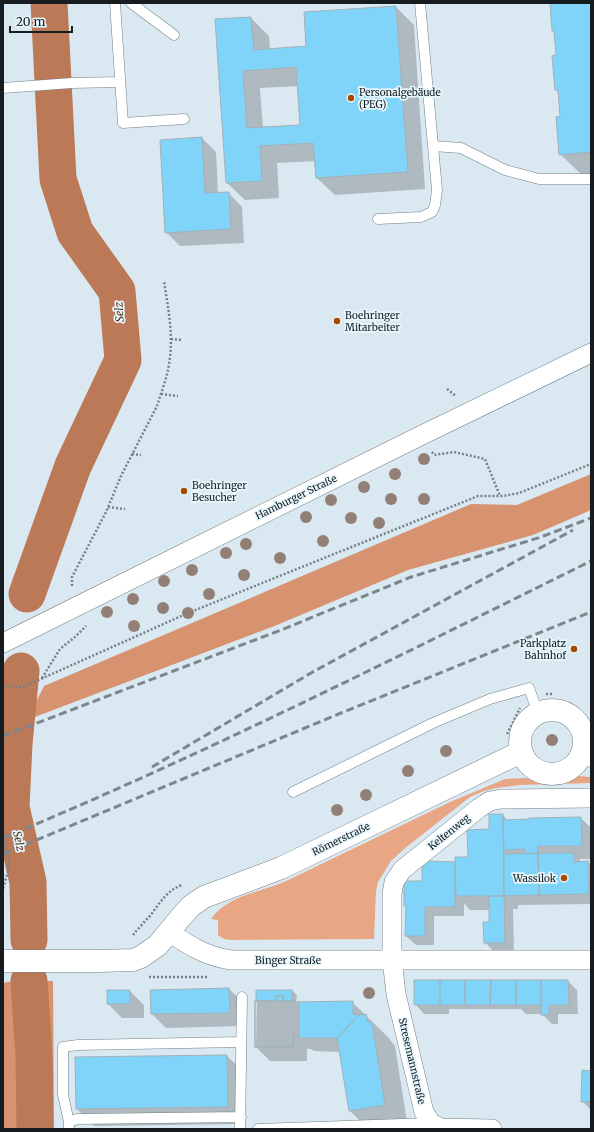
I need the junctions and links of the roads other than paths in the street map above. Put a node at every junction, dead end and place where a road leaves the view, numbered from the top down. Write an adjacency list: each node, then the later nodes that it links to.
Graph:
1 (115, 3): 5 (lane)
2 (132, 3): 4 (lane)
3 (420, 3): 8 (lane)
4 (174, 35)
5 (120, 82): 6 (lane); 7 (lane)
6 (3, 88)
7 (184, 119)
8 (433, 146): 9 (lane); 10 (lane)
9 (591, 179)
10 (378, 219)
11 (591, 353): 12 (street, Hamburger Straße)
12 (3, 643)
13 (538, 713): 14 (main road); 15 (main road); 17 (lane)
14 (586, 725): 16 (main road)
15 (521, 752): 16 (main road); 19 (main road, Römerstraße)
16 (586, 760)
17 (293, 792)
18 (591, 798): 20 (street, Keltenweg)
19 (168, 932): 20 (street, Binger Straße); 22 (main road)
20 (392, 959): 21 (street, Binger Straße); 27 (street, Stresemannstraße)
21 (591, 960)
22 (3, 961)
23 (242, 997): 24 (lane)
24 (241, 1042): 25 (lane); 26 (lane)
25 (241, 1117): 26 (lane); 28 (lane)
26 (69, 1125)
27 (438, 1127): 29 (lane); 30 (street)
28 (240, 1129)
29 (258, 1129)
30 (492, 1129)

